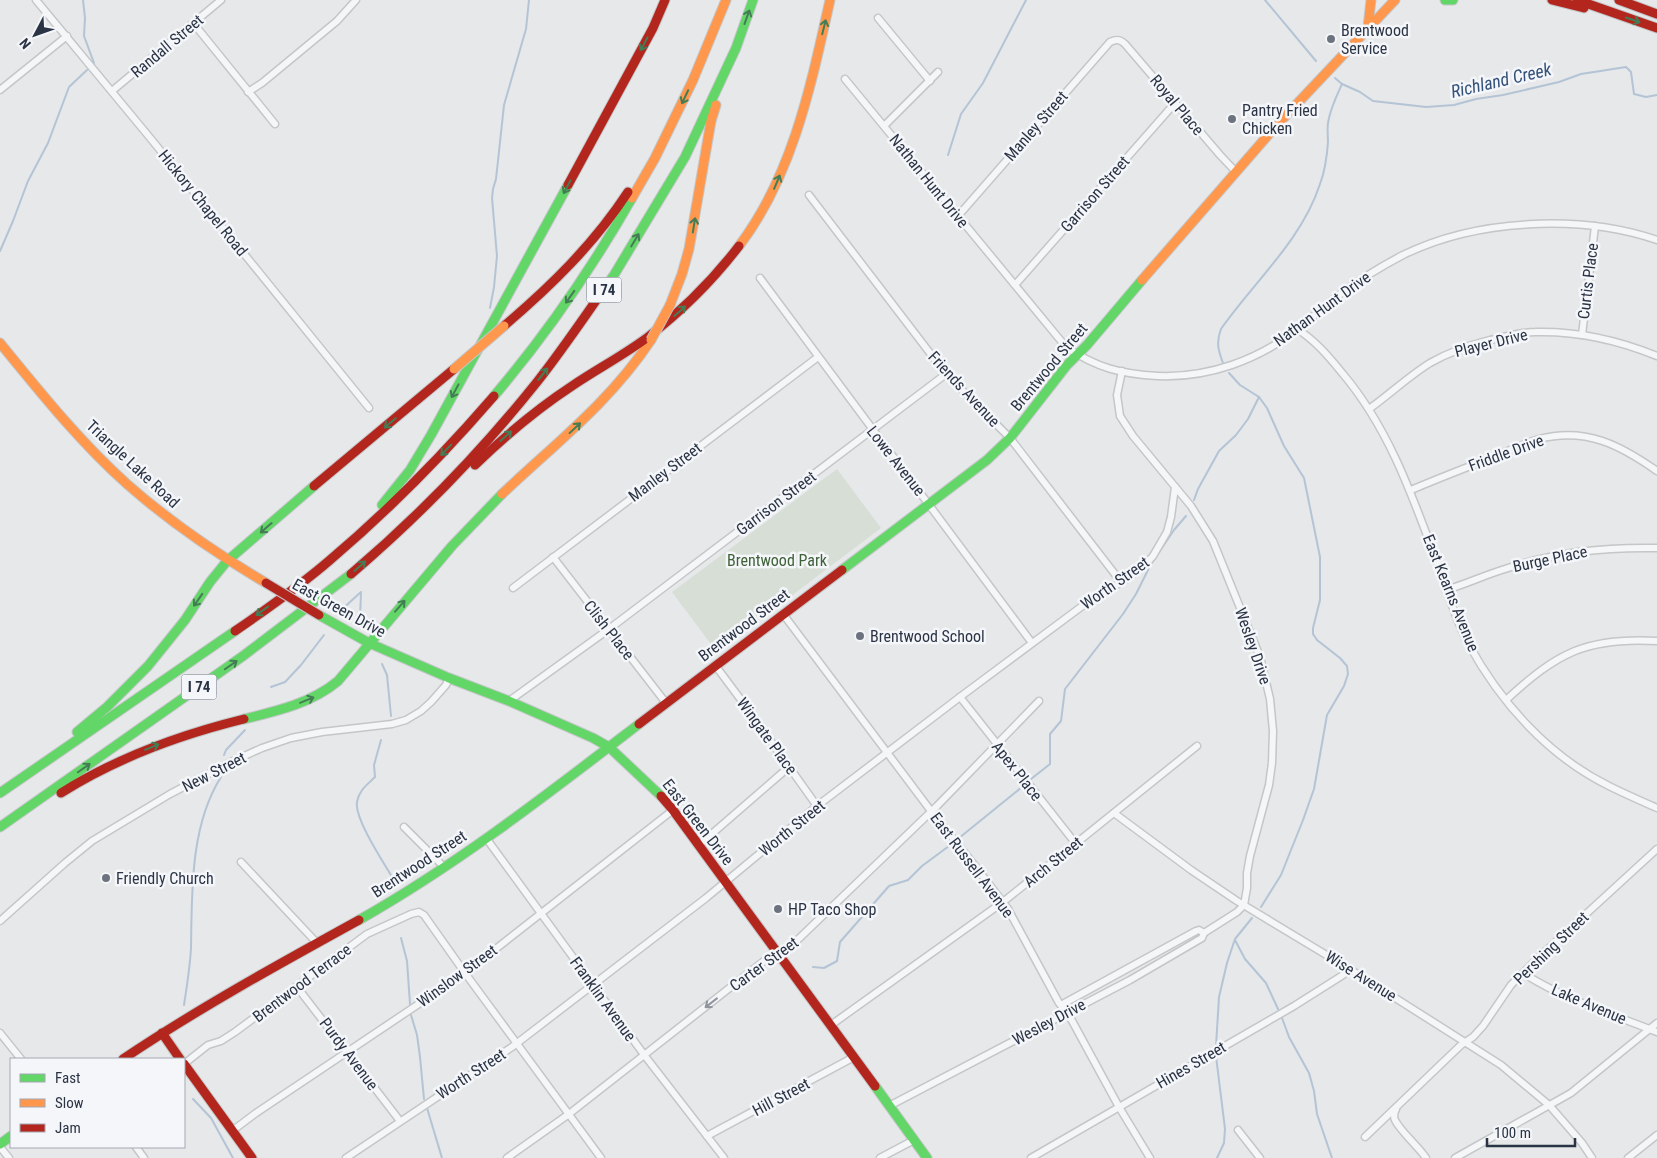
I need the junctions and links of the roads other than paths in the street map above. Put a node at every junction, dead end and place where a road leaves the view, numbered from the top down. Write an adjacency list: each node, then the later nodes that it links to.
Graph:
1 (36, 0): 22 (street, Hickory Chapel Road)
2 (221, 0): 19 (street, Randall Street)
3 (356, 0): 30 (street)
4 (665, 0): 61 (main road, one-way to 61)
5 (726, 0): 32 (main road, I 74, one-way to 32)
6 (753, 0): 24 (main road, I 74, one-way to 6)
7 (830, 0): 58 (main road, one-way to 7)
8 (1371, 0): 20 (main road)
9 (1395, 0): 20 (main road, Brentwood Street)
10 (1445, 0): 11 (main road)
11 (1453, 0)
12 (1552, 0): 17 (main road)
13 (1577, 0): 17 (main road)
14 (1619, 0): 16 (main road)
15 (1645, 0): 16 (main road)
16 (1657, 12)
17 (1614, 13): 21 (main road, one-way to 21)
18 (878, 18): 27 (street)
19 (194, 24): 29 (street, Randall Street); 30 (street)
20 (1368, 27): 35 (main road, Brentwood Street)
21 (1657, 28)
22 (67, 36): 28 (street); 29 (street, Hickory Chapel Road)
23 (1117, 39): 31 (street, Royal Place); 37 (street, Manley Street)
24 (736, 48): 58 (main road, I 74, one-way to 24); 70 (main road, one-way to 24, bridge)
25 (938, 72): 27 (street)
26 (845, 79): 34 (street, Nathan Hunt Drive)
27 (930, 80): 34 (street)
28 (0, 90)
29 (112, 91): 50 (street, Hickory Chapel Road)
30 (248, 92): 33 (street)
31 (1175, 103): 35 (street, Royal Place); 41 (street, Garrison Street)
32 (674, 119): 61 (main road, I 74, one-way to 61); 62 (main road, one-way to 62, bridge)
33 (275, 124)
34 (884, 126): 37 (street, Nathan Hunt Drive)
35 (1236, 172): 45 (main road, Brentwood Street)
36 (809, 195): 49 (street, Friends Avenue)
37 (958, 216): 41 (street, Nathan Hunt Drive)
38 (1595, 226): 39 (street, Nathan Hunt Drive); 42 (street, Nathan Hunt Drive); 43 (street, Curtis Place)
39 (1657, 240)
40 (760, 278): 47 (street, Lowe Avenue)
41 (1015, 285): 45 (street, Nathan Hunt Drive)
42 (1298, 329): 48 (street, Nathan Hunt Drive); 51 (street, East Kearns Avenue)
43 (1582, 335): 46 (street, Player Drive); 51 (street, Player Drive)
44 (0, 343): 62 (main road, Triangle Lake Road)
45 (1077, 354): 48 (street, Nathan Hunt Drive); 53 (main road, Brentwood Street)
46 (1657, 356)
47 (818, 357): 52 (street, Lowe Avenue); 60 (street, Manley Street)
48 (1122, 372): 55 (street, Wesley Drive)
49 (946, 374): 52 (street, Garrison Street); 53 (street, Friends Avenue)
50 (368, 408)
51 (1369, 409): 56 (street, East Kearns Avenue)
52 (872, 430): 57 (street, Lowe Avenue); 68 (street, Garrison Street)
53 (1010, 438): 57 (main road, Brentwood Street); 63 (street, Friends Avenue)
54 (1657, 471): 56 (street, Friddle Drive)
55 (1176, 487): 63 (street, Worth Street); 101 (street, Wesley Drive)
56 (1411, 490): 66 (street, East Kearns Avenue)
57 (929, 503): 67 (main road, Brentwood Street); 71 (street, Lowe Avenue)
58 (392, 539): 91 (main road, I 74, one-way to 58)
59 (1657, 548): 66 (street, Burge Place)
60 (553, 557): 65 (street, Manley Street); 68 (street, Clish Place)
61 (329, 560): 84 (main road, I 74, one-way to 84)
62 (227, 561): 64 (main road, Triangle Lake Road); 84 (main road, one-way to 84)
63 (1121, 582): 71 (street, Worth Street)
64 (266, 583): 70 (main road, East Green Drive, bridge)
65 (513, 588)
66 (1446, 590): 75 (street, East Kearns Avenue)
67 (783, 614): 72 (main road, Brentwood Street); 82 (street, East Russell Avenue)
68 (609, 629): 76 (street, Garrison Street); 78 (street, Clish Place)
69 (1657, 641): 75 (street)
70 (368, 643): 73 (main road, East Green Drive); 91 (main road, one-way to 70)
71 (1032, 643): 74 (street, Worth Street)
72 (715, 666): 78 (main road, Brentwood Street); 86 (street, Wingate Place)
73 (449, 678): 76 (main road, East Green Drive); 103 (street, New Street)
74 (960, 697): 79 (street, Apex Place); 82 (street, Worth Street)
75 (1506, 700): 87 (street, East Kearns Avenue)
76 (509, 701): 81 (main road, East Green Drive)
77 (1039, 701): 79 (street, Carter Street)
78 (666, 703): 81 (main road, Brentwood Street)
79 (998, 745): 89 (street, Carter Street); 94 (street, Apex Place)
80 (1197, 746): 90 (street, Arch Street)
81 (608, 747): 88 (main road, East Green Drive); 93 (main road, Brentwood Street)
82 (887, 753): 86 (street, Worth Street); 89 (street, East Russell Avenue)
83 (782, 773): 95 (street)
84 (16, 782): 85 (main road, I 74)
85 (0, 793)
86 (817, 806): 99 (street, Worth Street)
87 (1657, 808)
88 (673, 810): 95 (main road, East Green Drive); 102 (street, Winslow Street)
89 (931, 811): 100 (street, East Russell Avenue); 106 (street, Carter Street)
90 (1114, 813): 94 (street, Arch Street); 101 (street, Wise Avenue)
91 (1, 827)
92 (404, 827): 98 (street)
93 (486, 838): 98 (main road, Brentwood Street); 102 (street, Franklin Avenue)
94 (1076, 844): 100 (street, Arch Street)
95 (699, 845): 99 (main road, East Green Drive)
96 (1657, 849): 108 (street, Pershing Street)
97 (241, 862): 105 (street)
98 (444, 867): 105 (main road, Brentwood Street)
99 (725, 882): 106 (main road, East Green Drive); 110 (street, Worth Street)
100 (1003, 902): 112 (street, East Russell Avenue); 115 (street, Arch Street)
101 (1244, 905): 104 (street, Wesley Drive); 107 (street, Wise Avenue)
102 (541, 914): 109 (street, Winslow Street); 110 (street, Franklin Avenue)
103 (0, 921)
104 (1204, 932): 112 (street, Wesley Drive); 113 (street, Wesley Drive)
105 (316, 942): 119 (main road, Brentwood Street)
106 (778, 954): 115 (main road, East Green Drive); 123 (street, Carter Street, one-way to 123)
107 (1348, 968): 120 (street, Wise Avenue); 132 (street, Hines Street)
108 (1523, 972): 116 (street, Lake Avenue); 120 (street, Pershing Street)
109 (464, 973): 111 (street, Brentwood Terrace); 121 (street); 122 (street, Winslow Street)
110 (592, 985): 121 (street, Worth Street); 123 (street, Franklin Avenue)
111 (297, 987): 122 (street, Purdy Avenue); 128 (street, Brentwood Terrace)
112 (1060, 1005): 113 (street, East Russell Avenue)
113 (1067, 1013): 131 (street, Wesley Drive); 132 (street, East Russell Avenue)
114 (1657, 1023): 116 (street)
115 (831, 1026): 124 (main road, East Green Drive)
116 (1650, 1029): 117 (street, Lake Avenue); 130 (street)
117 (1657, 1032)
118 (0, 1033): 125 (street)
119 (162, 1033): 126 (main road, Brentwood Street); 127 (main road)
120 (1466, 1042): 130 (street, Wise Avenue); 133 (street, Pershing Street)
121 (517, 1043): 134 (street); 135 (street, Worth Street)
122 (348, 1052): 135 (street, Purdy Avenue); 137 (street, Winslow Street)
123 (645, 1056): 134 (street, Carter Street); 138 (street, Franklin Avenue)
124 (854, 1057): 131 (main road, East Green Drive); 138 (street, Hill Street)
125 (19, 1058)
126 (124, 1058)
127 (179, 1058)
128 (185, 1063)
129 (185, 1065): 137 (main road)
130 (1549, 1105): 157 (street); 158 (street, Wise Avenue)
131 (889, 1106): 142 (main road, East Green Drive)
132 (1119, 1107): 144 (street, Hines Street); 154 (street, East Russell Avenue)
133 (1396, 1109): 141 (street, Pershing Street); 156 (street)
134 (569, 1114): 148 (street, Carter Street); 149 (street)
135 (400, 1121): 147 (street, Worth Street)
136 (1238, 1130): 155 (street)
137 (232, 1131): 146 (main road)
138 (707, 1136): 150 (street, Franklin Avenue)
139 (1657, 1136): 159 (street)
140 (10, 1137): 143 (main road)
141 (1365, 1137)
142 (914, 1140): 151 (street); 152 (main road, East Green Drive)
143 (0, 1146): 145 (street)
144 (1039, 1156): 153 (street, Hines Street)
145 (9, 1158)
146 (252, 1158)
147 (346, 1158)
148 (507, 1158)
149 (601, 1158)
150 (724, 1158)
151 (880, 1158)
152 (927, 1158)
153 (1031, 1158)
154 (1150, 1158)
155 (1260, 1158)
156 (1426, 1158)
157 (1455, 1158)
158 (1592, 1158)
159 (1628, 1158)

